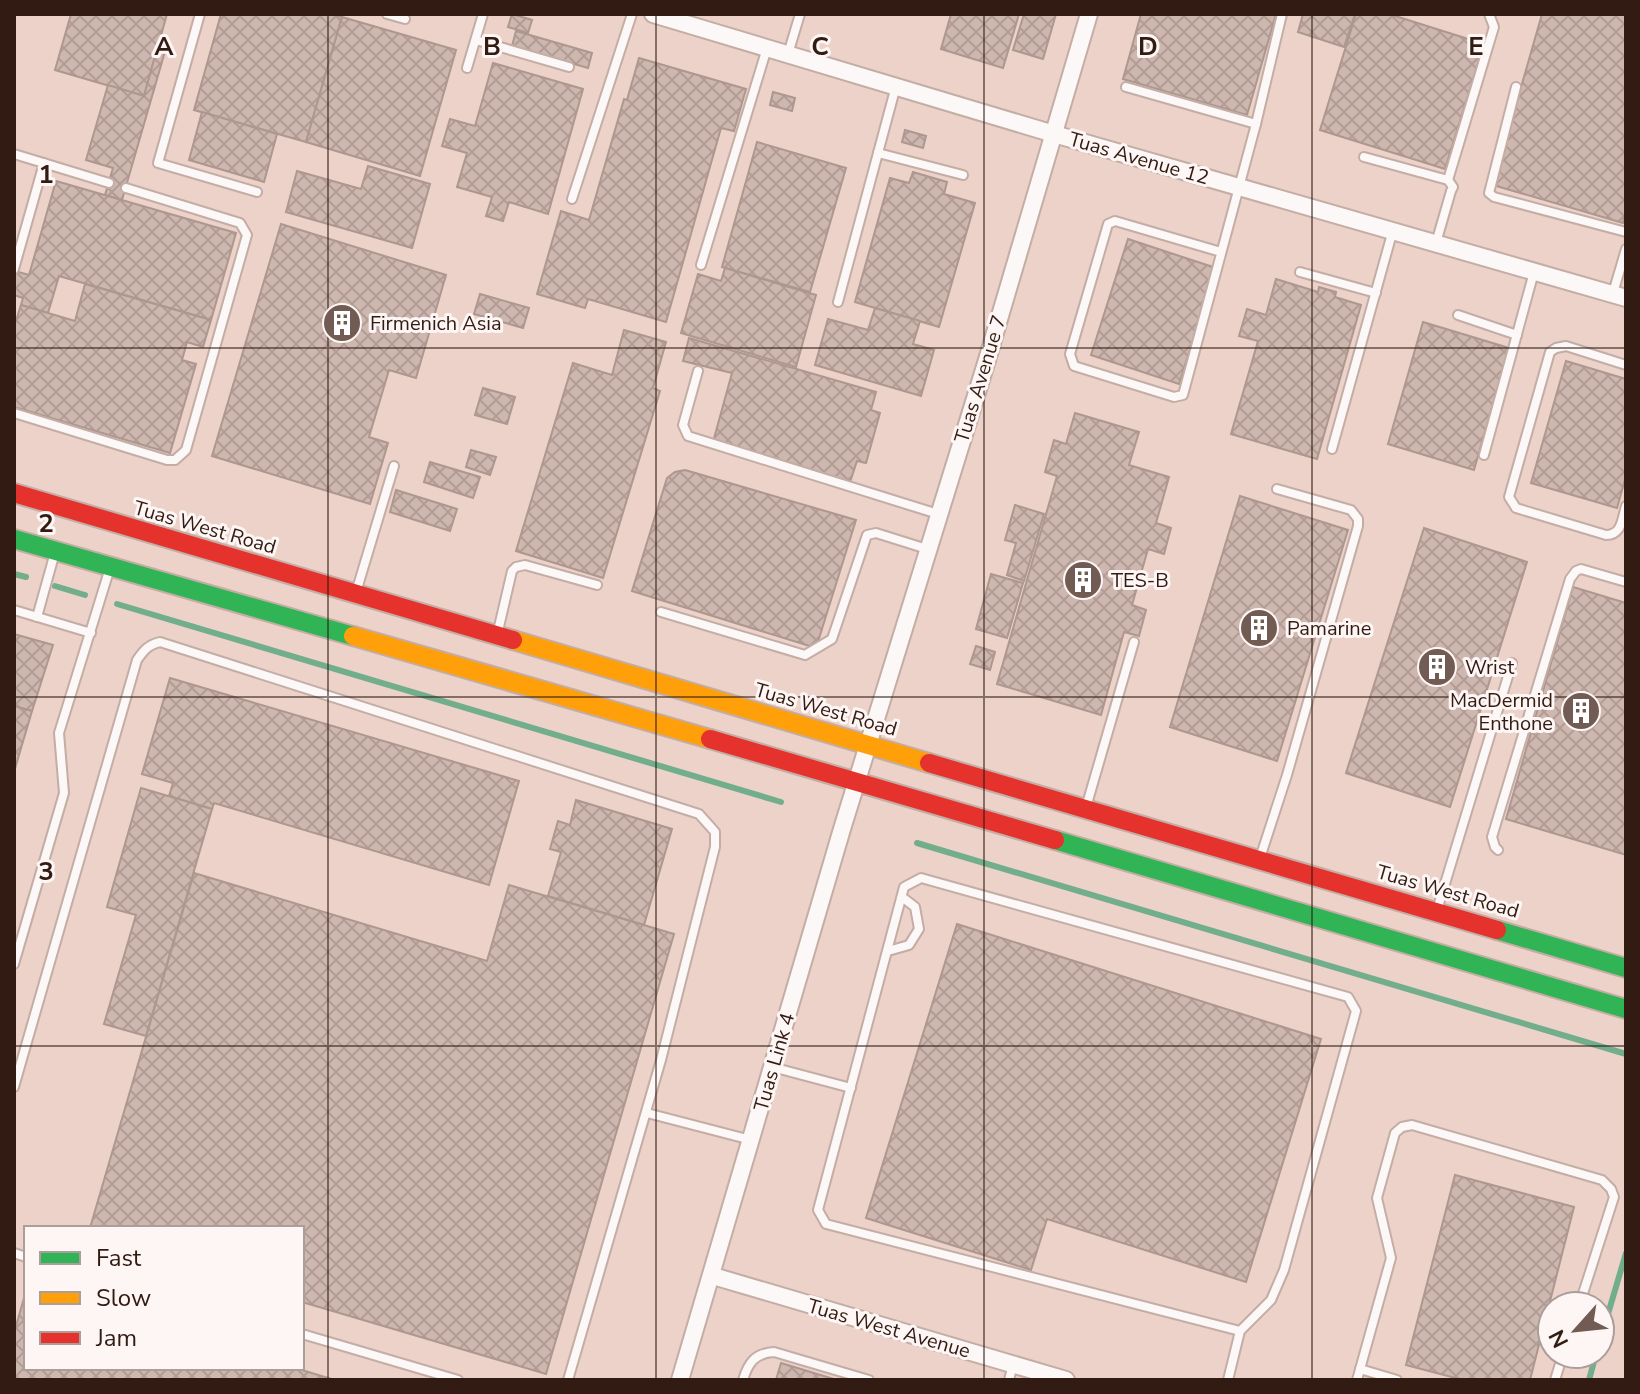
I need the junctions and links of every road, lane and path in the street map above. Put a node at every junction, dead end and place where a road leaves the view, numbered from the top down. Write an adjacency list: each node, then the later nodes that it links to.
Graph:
1 (200, 14): 30 (lane)
2 (387, 14): 10 (lane)
3 (483, 14): 11 (lane)
4 (632, 14): 31 (lane)
5 (655, 14): 12 (street, Tuas Avenue 12)
6 (800, 14): 13 (lane)
7 (1089, 14): 20 (street, Tuas Avenue 7)
8 (1282, 14): 19 (lane)
9 (1489, 14): 26 (lane)
10 (405, 19)
11 (476, 40): 14 (lane); 15 (lane)
12 (767, 48): 13 (street, Tuas Avenue 12); 37 (lane)
13 (788, 54): 16 (street, Tuas Avenue 12)
14 (569, 67)
15 (467, 68)
16 (896, 86): 20 (street, Tuas Avenue 12); 21 (lane)
17 (1126, 87): 19 (lane)
18 (1516, 87): 33 (lane)
19 (1256, 124): 28 (lane)
20 (1054, 134): 28 (street, Tuas Avenue 12); 55 (street, Tuas Avenue 7)
21 (878, 153): 25 (lane); 43 (lane)
22 (14, 154): 24 (lane)
23 (1364, 157): 26 (lane)
24 (44, 163): 27 (lane); 38 (lane)
25 (963, 175)
26 (1448, 180): 34 (lane)
27 (109, 183)
28 (1238, 186): 32 (street, Tuas Avenue 12); 36 (lane)
29 (126, 188): 48 (lane)
30 (257, 192)
31 (572, 199)
32 (1393, 230): 34 (street, Tuas Avenue 12); 41 (lane)
33 (1626, 232)
34 (1436, 243): 40 (street, Tuas Avenue 12)
35 (1626, 249): 42 (lane)
36 (1221, 252): 36 (lane)
37 (701, 265)
38 (14, 269)
39 (1300, 272): 41 (lane)
40 (1534, 272): 42 (street, Tuas Avenue 12); 45 (lane)
41 (1376, 293): 49 (lane)
42 (1619, 296)
43 (838, 302)
44 (1458, 315): 45 (lane)
45 (1517, 335): 50 (lane)
46 (1626, 365): 54 (lane)
47 (698, 371): 55 (lane)
48 (14, 413)
49 (1332, 449)
50 (1484, 455)
51 (394, 466): 62 (lane)
52 (1277, 489): 74 (lane)
53 (14, 493): 62 (main road, Tuas West Road)
54 (1626, 506)
55 (938, 514): 57 (street, Tuas Avenue 7)
56 (14, 539): 58 (main road)
57 (927, 549): 64 (lane); 70 (street, Tuas Avenue 7)
58 (56, 552): 59 (main road); 65 (lane)
59 (110, 567): 66 (lane); 71 (main road)
60 (1626, 582): 73 (lane)
61 (597, 585): 67 (lane)
62 (356, 594): 67 (main road, Tuas West Road)
63 (14, 610): 65 (lane)
64 (661, 612)
65 (37, 617): 66 (lane)
66 (91, 633): 79 (lane)
67 (497, 636): 70 (main road, Tuas West Road)
68 (1134, 642): 72 (lane)
69 (1512, 663): 76 (lane)
70 (868, 744): 71 (street, Tuas Link 4); 72 (main road, Tuas West Road)
71 (857, 781): 80 (main road); 81 (street, Tuas Link 4)
72 (1086, 808): 74 (main road, Tuas West Road)
73 (1498, 850)
74 (1260, 859): 76 (main road, Tuas West Road)
75 (902, 897): 77 (lane); 77 (lane); 88 (lane)
76 (1437, 910): 78 (main road, Tuas West Road)
77 (888, 951): 83 (lane)
78 (1623, 963)
79 (14, 964)
80 (1626, 1009)
81 (772, 1067): 83 (lane); 85 (street, Tuas Link 4)
82 (14, 1087): 84 (lane)
83 (851, 1088): 88 (lane)
84 (647, 1113): 85 (lane); 93 (lane)
85 (752, 1140): 86 (street, Tuas Link 4)
86 (713, 1276): 91 (street, Tuas West Avenue); 94 (street, Tuas Link 4)
87 (1584, 1290): 90 (lane)
88 (1240, 1331): 98 (lane)
89 (304, 1335): 92 (lane)
90 (1360, 1369): 99 (lane); 100 (lane)
91 (1011, 1372): 97 (street, Tuas West Avenue)
92 (458, 1380)
93 (568, 1380)
94 (680, 1380)
95 (743, 1380): 96 (lane)
96 (869, 1380)
97 (1066, 1380)
98 (1228, 1380)
99 (1357, 1380)
100 (1397, 1380)

